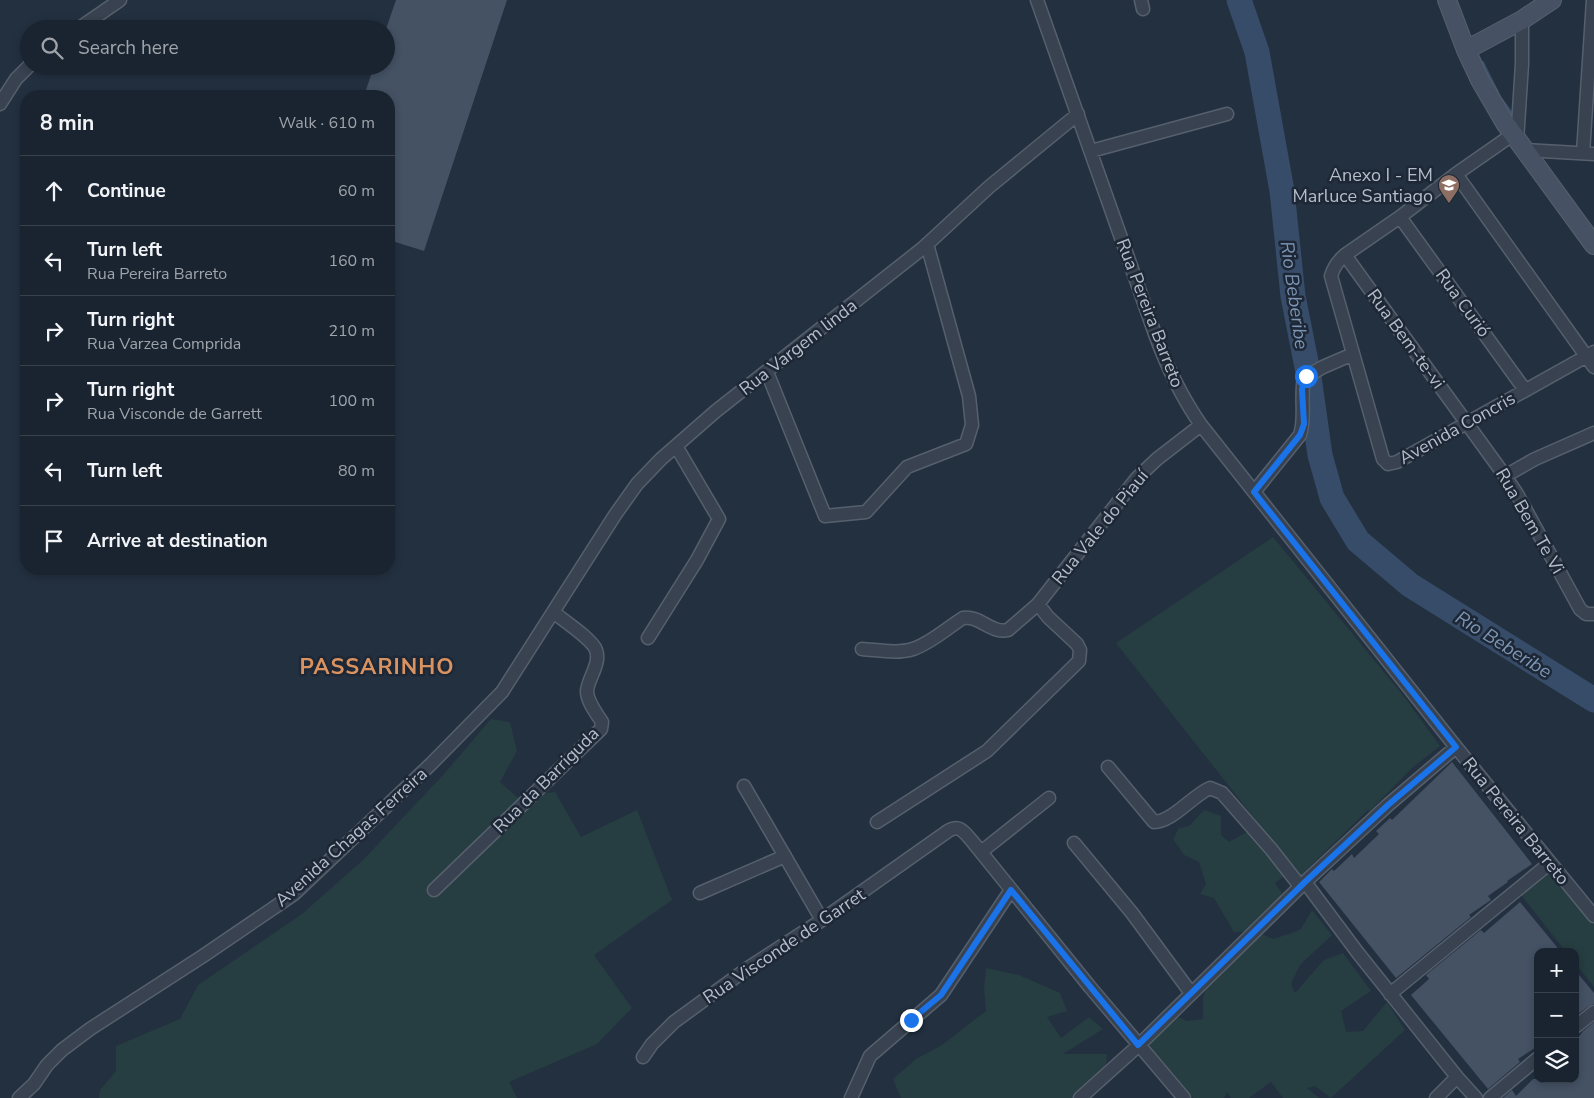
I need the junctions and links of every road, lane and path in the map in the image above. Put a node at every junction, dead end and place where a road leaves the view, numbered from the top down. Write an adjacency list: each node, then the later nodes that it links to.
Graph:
1 (120, 0): 6 (street)
2 (1037, 0): 11 (street, Rua Pereira Barreto)
3 (1447, 0): 8 (street)
4 (1552, 0): 7 (street)
5 (1593, 0): 15 (street)
6 (91, 20)
7 (1522, 20): 8 (street); 13 (street)
8 (1466, 50): 13 (street)
9 (20, 75): 10 (street)
10 (0, 104)
11 (1078, 114): 14 (street, Rua Pereira Barreto); 18 (street, Rua Vargem linda)
12 (1227, 114): 14 (street)
13 (1518, 142): 15 (street); 16 (street); 19 (street)
14 (1091, 151): 26 (street, Rua Pereira Barreto)
15 (1588, 154)
16 (1456, 174): 17 (street); 22 (street)
17 (1400, 217): 20 (street); 24 (street, Rua Curió)
18 (927, 244): 23 (street, Rua Vargem linda); 23 (street)
19 (1594, 245)
20 (1345, 255): 21 (street, Avenida Concris); 25 (street, Rua Bem-te-vi)
21 (1353, 354): 25 (street, Avenida Concris); 30 (street)
22 (1592, 358): 24 (street, Avenida Concris)
23 (767, 372): 28 (street, Rua Vargem linda)
24 (1526, 390): 25 (street, Avenida Concris)
25 (1467, 423): 29 (street, Rua Bem Te Vi)
26 (1201, 425): 30 (street, Rua Pereira Barreto); 31 (street, Rua Vale do Piauí)
27 (1594, 433): 29 (street)
28 (676, 446): 32 (street, Rua Vargem linda); 34 (street)
29 (1506, 476): 33 (street, Rua Bem Te Vi)
30 (1254, 492): 36 (street, Rua Pereira Barreto)
31 (1038, 604): 35 (street, Rua Vale do Piauí); 40 (street)
32 (553, 612): 46 (street, Rua da Barriguda); 59 (street, Avenida Chagas Ferreira)
33 (1594, 614)
34 (648, 638)
35 (862, 649)
36 (1456, 747): 44 (street, Rua Pereira Barreto); 45 (street)
37 (1108, 767): 45 (street)
38 (744, 786): 43 (street)
39 (1049, 798): 42 (street)
40 (877, 822)
41 (1074, 844): 51 (street)
42 (981, 852): 47 (street); 50 (street, Rua Visconde de Garret)
43 (785, 856): 48 (street); 50 (street)
44 (1550, 863): 49 (street, Rua Pereira Barreto); 52 (street)
45 (1302, 884): 51 (street); 52 (street)
46 (434, 890)
47 (1011, 890): 55 (street); 60 (street)
48 (700, 893)
49 (1594, 916)
50 (822, 920): 56 (street, Rua Visconde de Garret)
51 (1192, 993): 55 (street)
52 (1390, 994): 58 (street)
53 (1594, 1012): 54 (street)
54 (1579, 1024)
55 (1138, 1045): 61 (street); 62 (street)
56 (643, 1057)
57 (1534, 1061): 65 (street)
58 (1457, 1078): 63 (street); 64 (street)
59 (18, 1098)
60 (851, 1098)
61 (1080, 1098)
62 (1184, 1098)
63 (1436, 1098)
64 (1476, 1098)
65 (1490, 1098)

